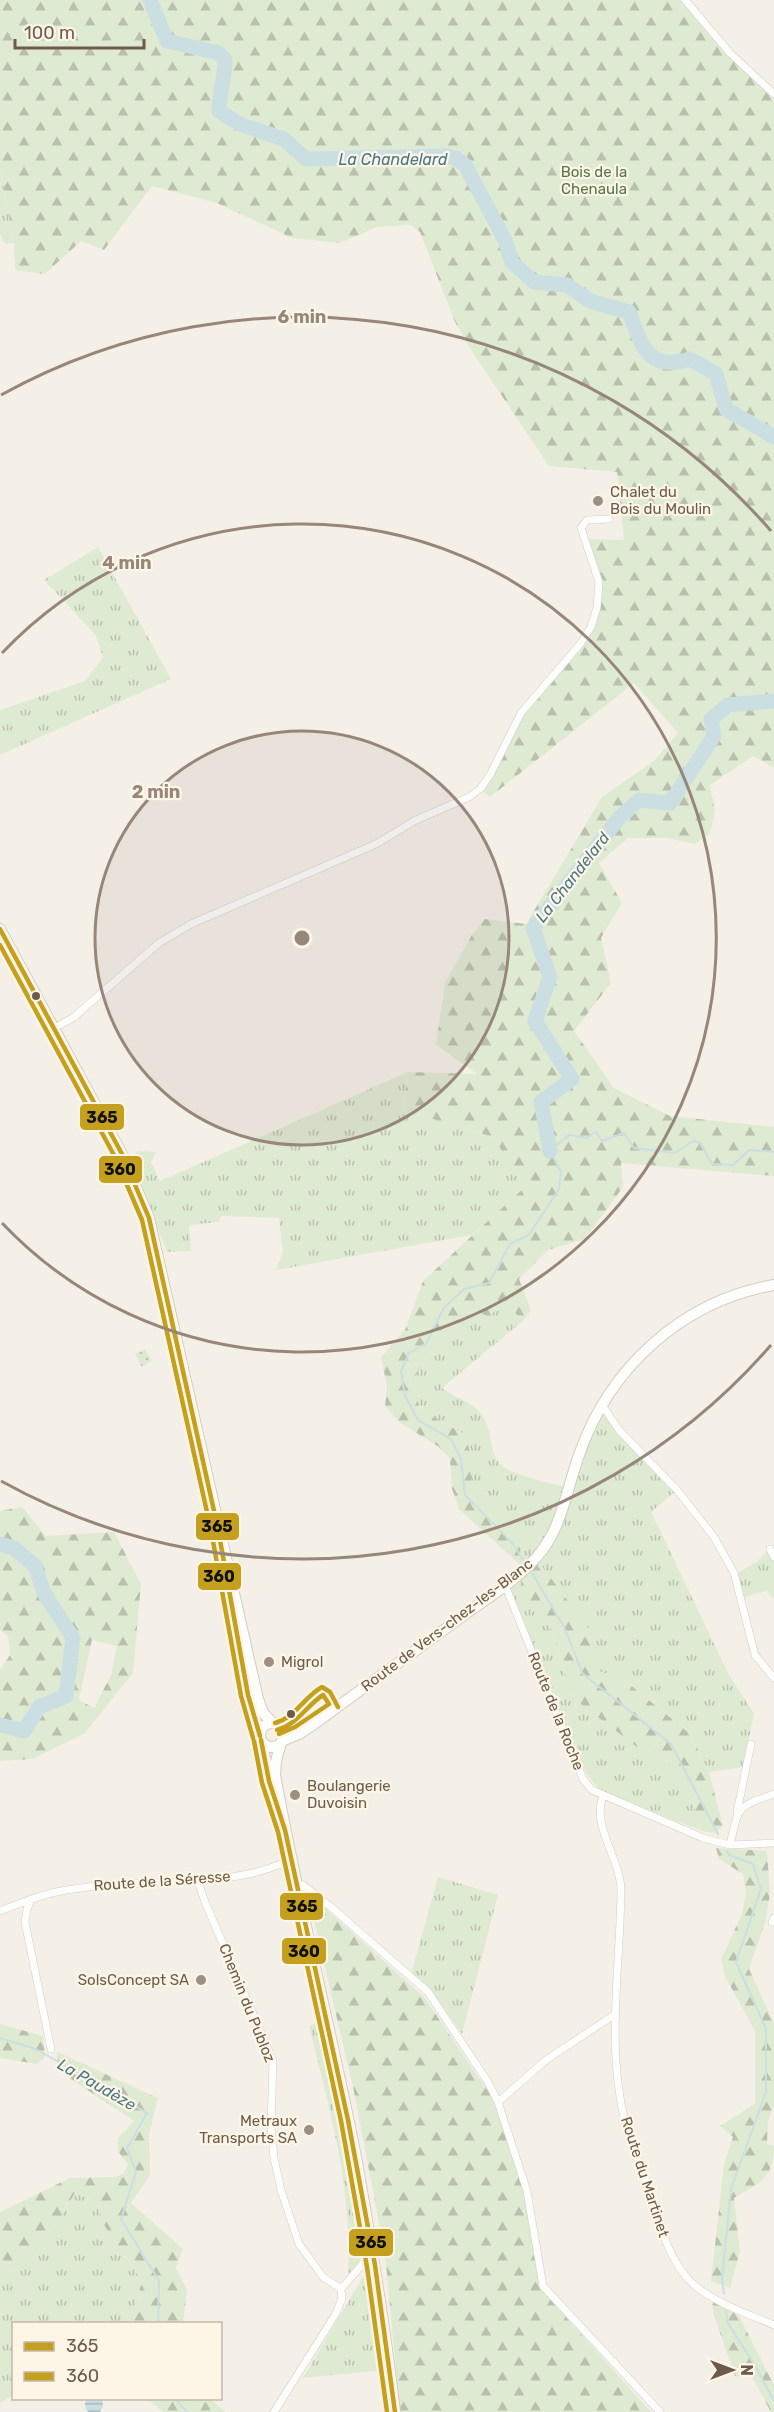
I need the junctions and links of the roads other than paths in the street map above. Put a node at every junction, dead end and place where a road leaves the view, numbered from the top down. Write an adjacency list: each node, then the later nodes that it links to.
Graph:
1 (685, 0): 2 (street)
2 (774, 94)
3 (609, 519): 5 (street)
4 (0, 929): 5 (main road)
5 (55, 1028): 8 (main road)
6 (774, 1285): 7 (main road, Route de Vers-chez-les-Blanc)
7 (602, 1405): 11 (main road, Route de Vers-chez-les-Blanc); 12 (street)
8 (218, 1529): 14 (main road); 15 (main road)
9 (770, 1549): 10 (street)
10 (774, 1557)
11 (505, 1585): 13 (main road, Route de Vers-chez-les-Blanc); 19 (street, Route de la Roche)
12 (773, 1675)
13 (338, 1707): 14 (main road, Route de Vers-chez-les-Blanc); 16 (main road, Route de Vers-chez-les-Blanc)
14 (275, 1724): 15 (main road); 16 (main road)
15 (261, 1738): 16 (main road); 21 (main road)
16 (281, 1742): 21 (main road)
17 (751, 1744): 20 (street)
18 (774, 1794): 20 (street)
19 (603, 1796): 23 (street, Route de la Roche); 29 (street, Route du Martinet)
20 (737, 1813): 23 (street)
21 (285, 1830): 24 (main road)
22 (774, 1843): 23 (street, Route de la Roche)
23 (730, 1845)
24 (292, 1860): 25 (street, Route de la Séresse); 26 (main road)
25 (198, 1881): 27 (street, Route de la Séresse); 33 (street, Chemin du Publoz)
26 (297, 1884): 31 (street); 32 (main road)
27 (32, 1899): 28 (street, Route de la Séresse); 30 (street)
28 (0, 1911)
29 (614, 2015): 31 (street); 34 (street, Route du Martinet)
30 (51, 2049)
31 (498, 2102): 37 (street)
32 (372, 2253): 33 (street); 36 (main road)
33 (341, 2289): 35 (street)
34 (774, 2325)
35 (274, 2412)
36 (395, 2412)
37 (660, 2412)

